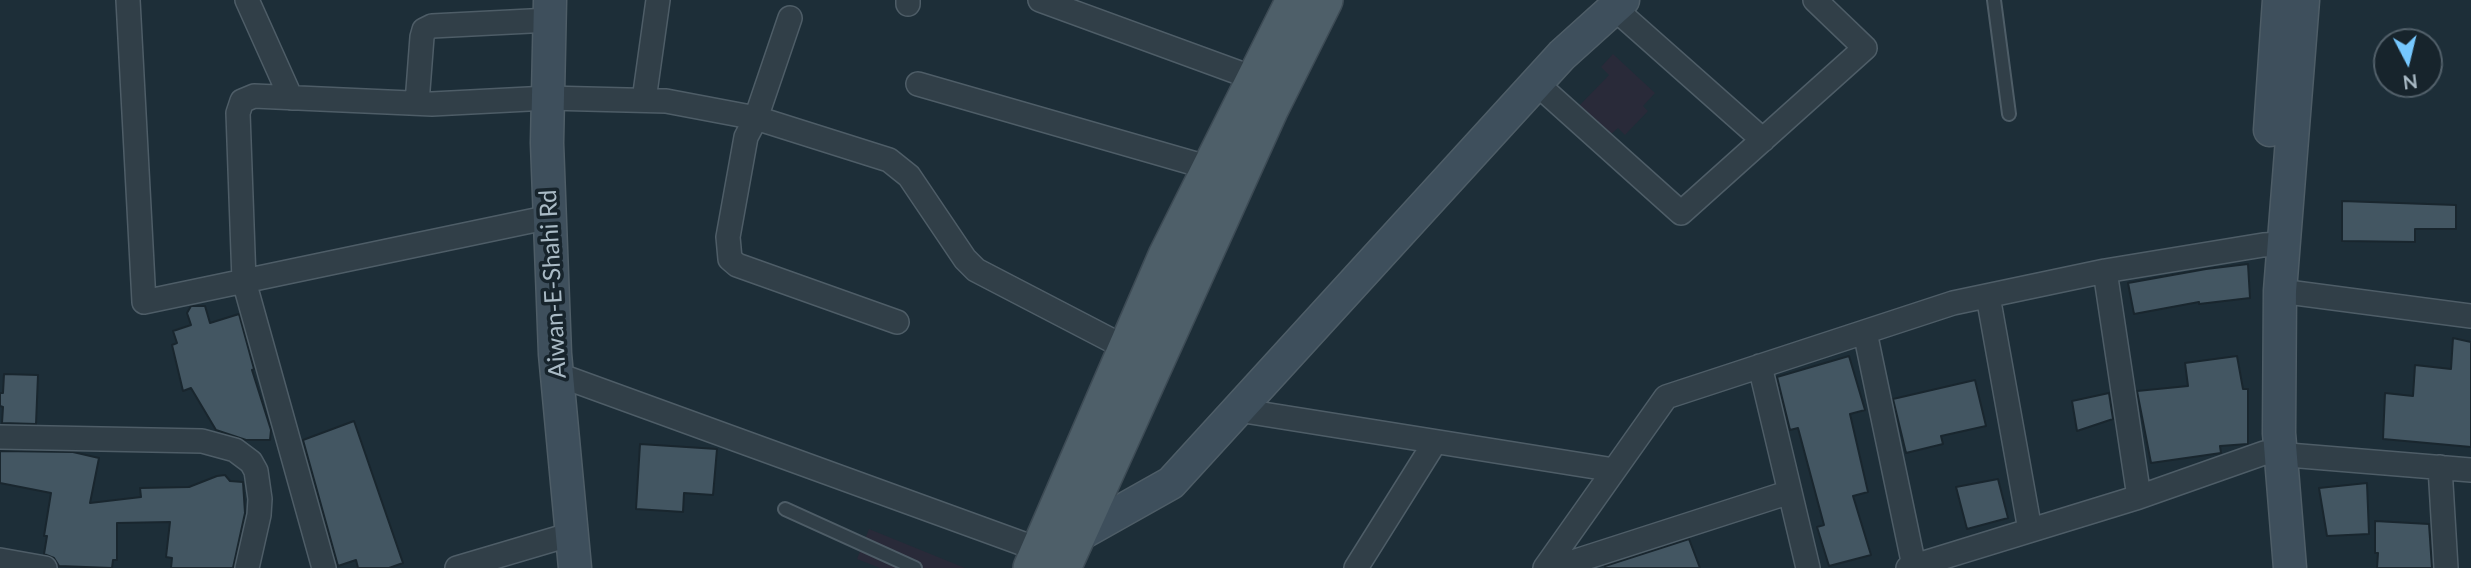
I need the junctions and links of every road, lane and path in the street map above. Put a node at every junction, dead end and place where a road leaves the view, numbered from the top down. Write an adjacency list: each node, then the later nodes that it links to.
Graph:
1 (128, 0): 29 (street)
2 (247, 0): 17 (street)
3 (658, 0): 19 (street)
4 (1040, 0): 14 (street)
5 (1295, 0): 14 (main road)
6 (1324, 0): 50 (main road)
7 (1815, 0): 23 (street)
8 (1994, 0): 21 (lane)
9 (2279, 0): 24 (main road)
10 (2303, 0): 24 (main road)
11 (1618, 4): 15 (main road); 23 (street)
12 (550, 10): 18 (main road, Aiwan-E-Shahi Rd); 20 (street)
13 (790, 18): 22 (street)
14 (1256, 79): 25 (main road)
15 (1536, 83): 23 (street); 38 (main road)
16 (918, 84): 25 (street)
17 (291, 98): 20 (street); 29 (street)
18 (548, 98): 19 (street); 20 (street); 26 (main road, Aiwan-E-Shahi Rd)
19 (644, 100): 22 (street)
20 (417, 103)
21 (2009, 114)
22 (756, 118): 33 (street); 35 (street)
23 (1763, 140)
24 (2278, 157): 27 (main road)
25 (1210, 168): 35 (main road)
26 (550, 217): 29 (street); 37 (main road, Aiwan-E-Shahi Rd)
27 (2273, 245): 28 (street); 30 (main road); 41 (main road)
28 (2105, 271): 31 (street); 46 (street)
29 (244, 281): 55 (street)
30 (2280, 291): 32 (street); 41 (main road)
31 (1988, 296): 34 (street); 48 (street)
32 (2471, 316)
33 (897, 322)
34 (1865, 332): 36 (street); 52 (street)
35 (1126, 348): 50 (main road)
36 (1760, 366): 43 (street); 45 (street)
37 (556, 374): 49 (main road, Aiwan-E-Shahi Rd); 50 (street)
38 (1238, 410): 40 (street); 50 (main road)
39 (0, 437): 54 (street)
40 (1435, 442): 43 (street); 59 (street)
41 (2272, 454): 42 (street); 46 (street); 63 (main road); 64 (main road)
42 (2440, 467): 44 (street); 65 (street)
43 (1614, 470): 60 (street)
44 (2471, 470)
45 (1790, 492): 61 (street); 62 (street)
46 (2139, 497): 48 (street)
47 (785, 509): 58 (lane)
48 (2031, 530): 52 (street)
49 (572, 534): 56 (street); 57 (main road, Aiwan-E-Shahi Rd)
50 (1052, 556)
51 (0, 560): 53 (street)
52 (1911, 567)
53 (45, 568)
54 (247, 568)
55 (324, 568)
56 (457, 568)
57 (575, 568)
58 (915, 568)
59 (1356, 568)
60 (1545, 568)
61 (1554, 568)
62 (1808, 568)
63 (2273, 568)
64 (2290, 568)
65 (2446, 568)

